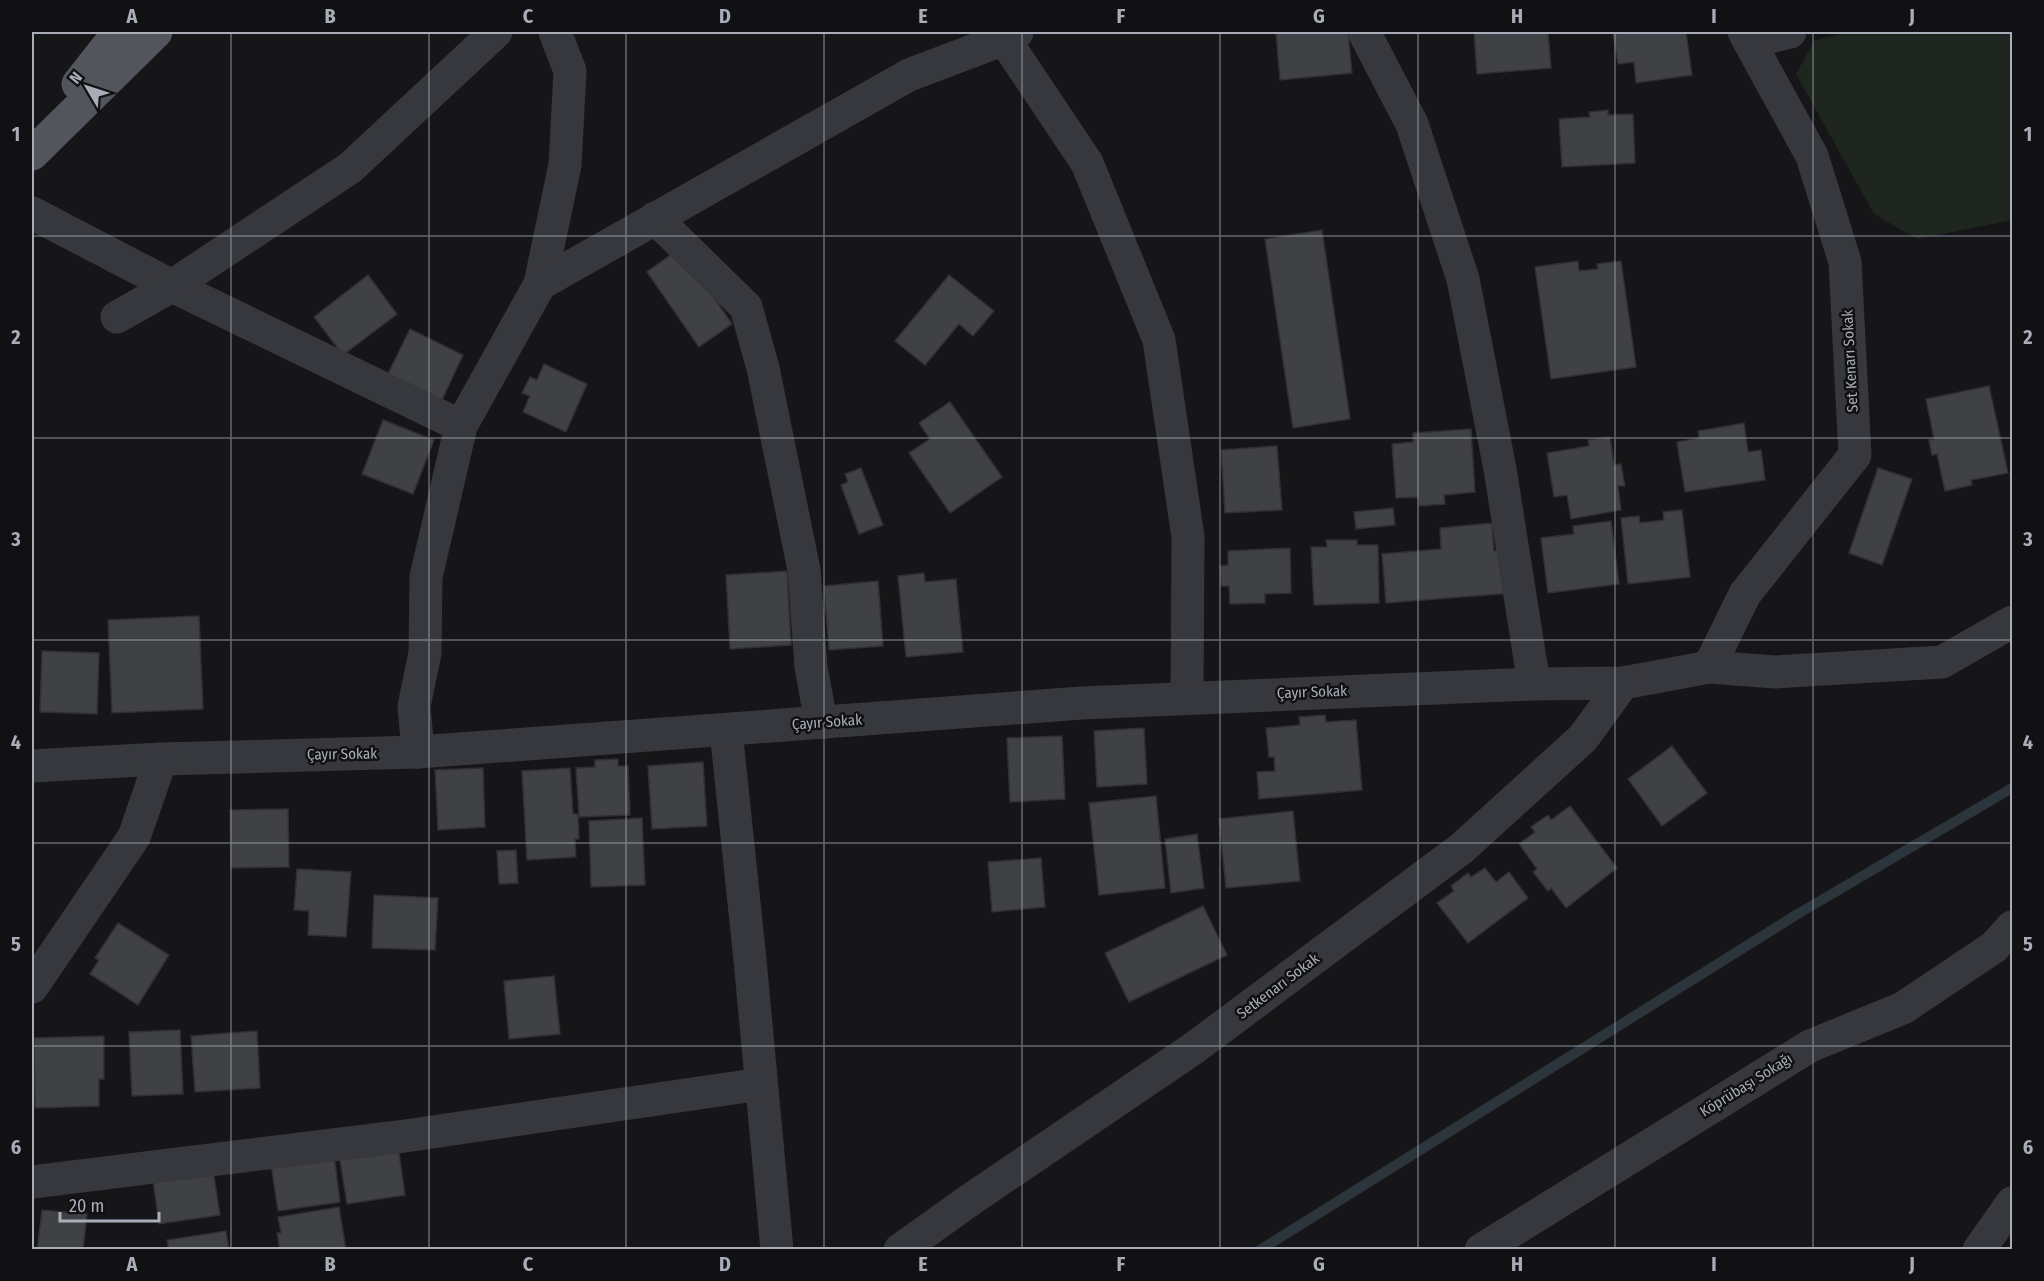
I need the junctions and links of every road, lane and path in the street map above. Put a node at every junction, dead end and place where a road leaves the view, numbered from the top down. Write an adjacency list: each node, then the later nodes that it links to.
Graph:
1 (119, 32): 9 (main road)
2 (156, 32): 10 (main road)
3 (496, 32): 14 (street)
4 (555, 32): 13 (street)
5 (1364, 32): 20 (street)
6 (1790, 32): 8 (street)
7 (1010, 35): 12 (street); 21 (street)
8 (1747, 37): 18 (street, Set Kenarı Sokak)
9 (32, 142)
10 (32, 154)
11 (32, 213): 14 (street)
12 (655, 218): 13 (street); 22 (street)
13 (540, 284): 16 (street)
14 (172, 286): 15 (street); 16 (street)
15 (117, 317)
16 (461, 426): 24 (street)
17 (2013, 622): 18 (street, Çayır Sokak)
18 (1709, 667): 19 (street, Çayır Sokak)
19 (1623, 683): 20 (street, Çayır Sokak); 33 (street, Setkenarı Sokak)
20 (1534, 684): 21 (street, Çayır Sokak)
21 (1187, 697): 22 (street, Çayır Sokak)
22 (822, 722): 23 (street, Çayır Sokak)
23 (726, 730): 24 (street, Çayır Sokak); 29 (street)
24 (418, 752): 25 (street, Çayır Sokak)
25 (161, 759): 26 (street, Çayır Sokak); 28 (street)
26 (32, 766)
27 (2006, 945): 34 (street, Köprübaşı Sokağı)
28 (32, 987)
29 (761, 1084): 30 (street); 32 (street)
30 (32, 1182)
31 (2013, 1203): 35 (street)
32 (777, 1250)
33 (900, 1250)
34 (1480, 1250)
35 (1979, 1250)

